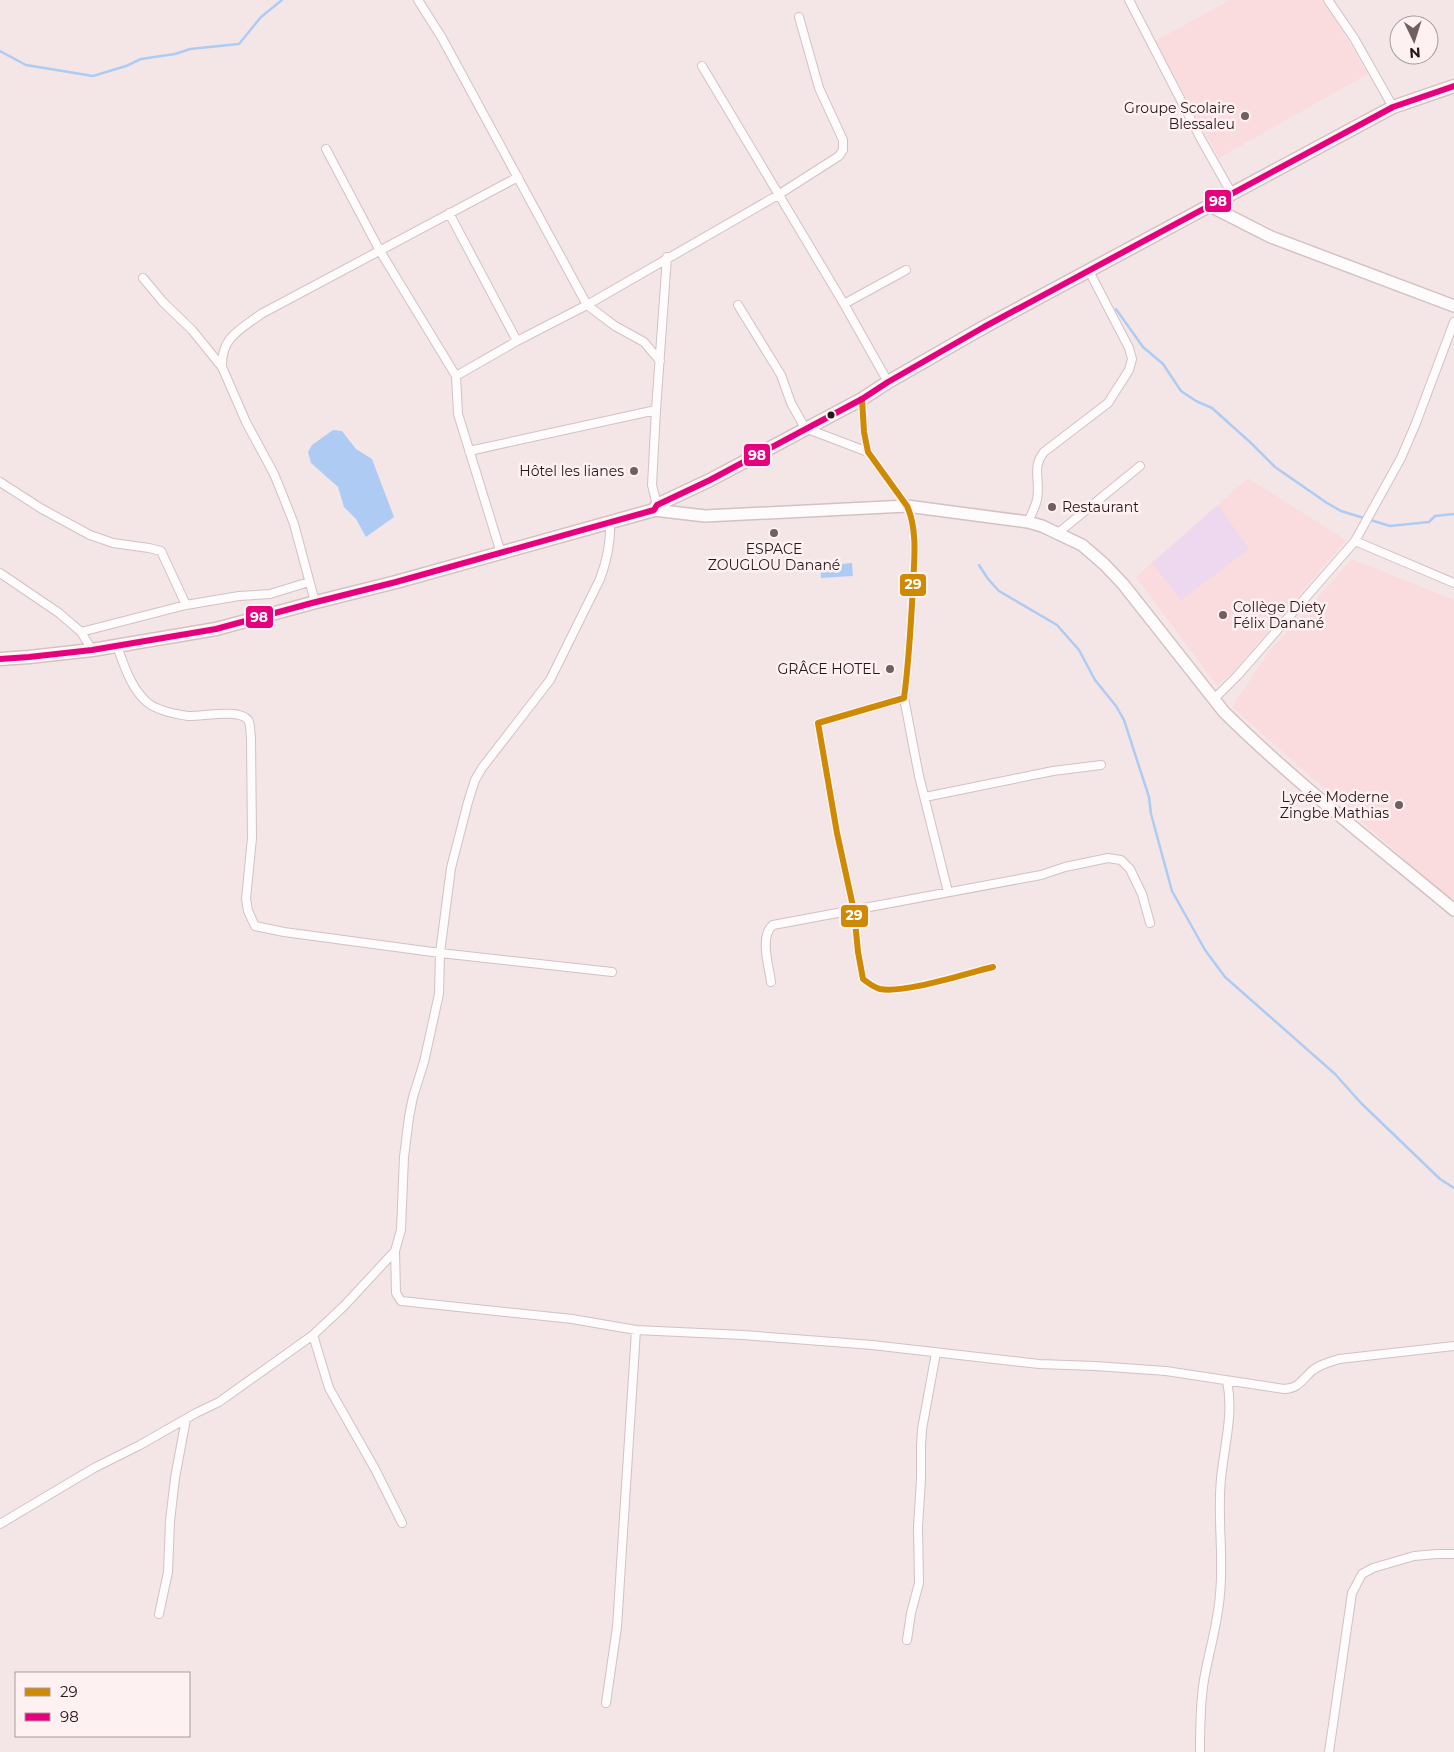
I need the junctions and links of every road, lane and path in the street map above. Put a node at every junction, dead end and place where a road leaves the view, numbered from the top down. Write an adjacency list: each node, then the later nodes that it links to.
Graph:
1 (418, 0): 9 (street)
2 (1129, 0): 10 (street)
3 (1328, 0): 7 (street)
4 (799, 17): 11 (street)
5 (702, 66): 11 (street)
6 (1454, 86): 7 (main road)
7 (1394, 107): 10 (main road)
8 (326, 149): 14 (street)
9 (518, 177): 13 (street); 20 (street)
10 (1232, 194): 12 (main road)
11 (778, 195): 15 (street); 19 (street)
12 (1210, 206): 17 (main road); 22 (street)
13 (449, 213): 14 (street); 24 (street)
14 (380, 250): 26 (street); 27 (street)
15 (668, 258): 20 (street); 25 (street)
16 (906, 270): 19 (street)
17 (1088, 271): 28 (main road); 38 (street)
18 (143, 278): 26 (street)
19 (844, 304): 28 (street)
20 (587, 305): 24 (street); 25 (street)
21 (738, 305): 31 (street)
22 (1454, 306)
23 (1454, 322): 41 (street)
24 (517, 340): 27 (street)
25 (660, 361): 30 (street)
26 (222, 367): 44 (street)
27 (456, 376): 32 (street)
28 (888, 382): 29 (main road)
29 (862, 399): 31 (main road); 33 (street)
30 (656, 410): 32 (street); 37 (street)
31 (805, 428): 33 (street); 37 (main road)
32 (469, 451): 42 (street)
33 (868, 452): 36 (street)
34 (1140, 466): 40 (street)
35 (0, 482): 47 (street)
36 (907, 506): 37 (street); 38 (street); 52 (street)
37 (656, 507): 39 (main road)
38 (1028, 522): 40 (street)
39 (610, 523): 42 (main road); 60 (street)
40 (1058, 533): 53 (street)
41 (1355, 541): 45 (street); 53 (street)
42 (501, 554): 46 (main road)
43 (0, 573): 48 (street)
44 (309, 582): 46 (street); 47 (street)
45 (1454, 583)
46 (315, 602): 49 (main road)
47 (186, 605): 48 (street)
48 (82, 632): 50 (street)
49 (116, 646): 50 (main road); 60 (street)
50 (92, 650): 51 (main road)
51 (0, 659)
52 (904, 698): 55 (street); 58 (street)
53 (1214, 699): 57 (street)
54 (1101, 765): 55 (street)
55 (925, 797): 56 (street)
56 (948, 892): 58 (street); 59 (street)
57 (1454, 910)
58 (854, 911): 61 (street); 63 (street)
59 (1150, 923)
60 (440, 953): 62 (street); 64 (street)
61 (994, 967)
62 (612, 972)
63 (771, 982)
64 (395, 1251): 65 (street); 66 (street)
65 (636, 1330): 68 (street); 76 (street)
66 (313, 1336): 70 (street); 71 (street)
67 (1454, 1346): 69 (street)
68 (936, 1353): 69 (street); 75 (street)
69 (1227, 1381): 77 (street)
70 (186, 1419): 72 (street); 74 (street)
71 (402, 1523)
72 (0, 1524)
73 (1454, 1554): 78 (street)
74 (159, 1614)
75 (907, 1640)
76 (606, 1703)
77 (1200, 1752)
78 (1329, 1752)

